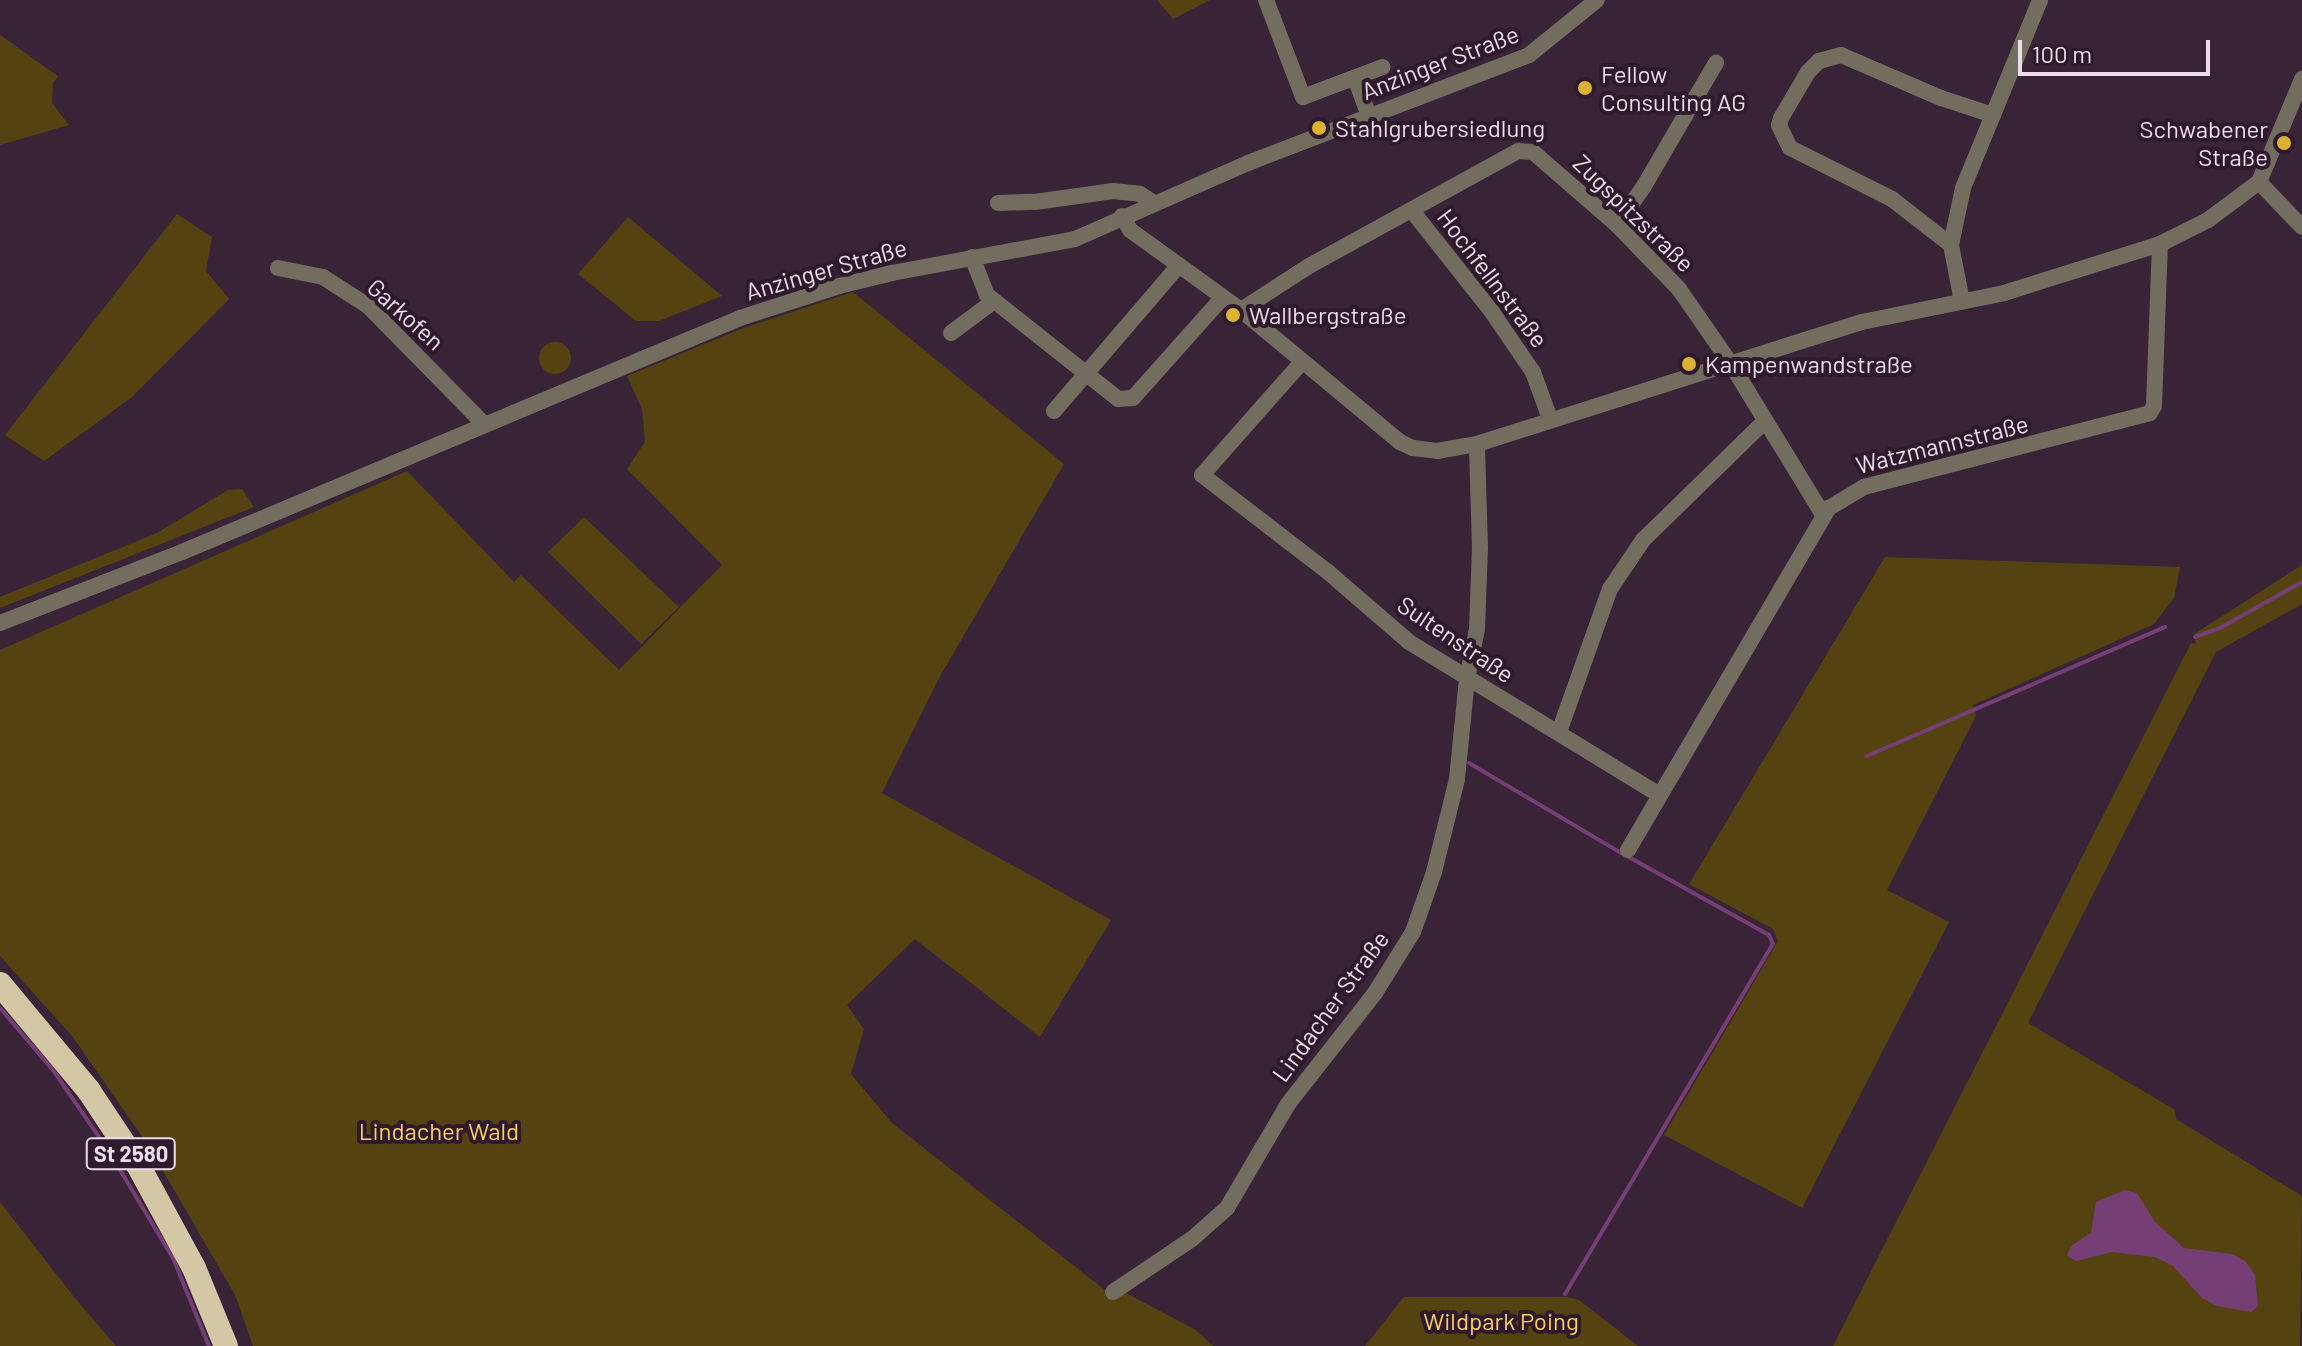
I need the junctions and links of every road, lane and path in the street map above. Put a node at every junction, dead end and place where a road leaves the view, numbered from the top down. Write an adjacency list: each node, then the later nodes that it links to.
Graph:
1 (1266, 0): 6 (street)
2 (1597, 0): 9 (street, Anzinger Straße)
3 (2040, 0): 8 (street)
4 (1716, 63): 15 (street)
5 (1383, 67): 6 (street)
6 (1355, 78): 9 (street)
7 (2302, 79): 10 (street)
8 (1993, 115): 18 (street); 18 (street)
9 (1369, 116): 12 (street, Anzinger Straße)
10 (2259, 182): 16 (street); 17 (street)
11 (998, 203): 12 (street)
12 (1154, 203): 14 (street, Anzinger Straße)
13 (1413, 212): 15 (street, Zugspitzstraße); 25 (street, Zugspitzstraße); 31 (street, Hochfellnstraße)
14 (1122, 216): 19 (street, Anzinger Straße); 20 (street)
15 (1617, 225): 28 (street, Zugspitzstraße)
16 (2301, 230)
17 (2160, 244): 24 (street); 35 (street, Watzmannstraße)
18 (1951, 245): 24 (street)
19 (972, 257): 23 (street); 33 (street, Anzinger Straße)
20 (1179, 265): 22 (street); 29 (street)
21 (278, 268): 33 (street, Garkofen)
22 (1223, 297): 25 (street); 29 (street)
23 (994, 301): 26 (street); 29 (street)
24 (1962, 301): 28 (street)
25 (1241, 310): 27 (street)
26 (951, 333)
27 (1302, 362): 34 (street); 37 (street, Sultenstraße)
28 (1731, 364): 31 (street); 32 (street, Zugspitzstraße)
29 (1085, 372): 30 (street)
30 (1054, 411)
31 (1550, 419): 34 (street)
32 (1764, 422): 35 (street, Zugspitzstraße); 38 (street)
33 (484, 424): 36 (street, Anzinger Straße)
34 (1477, 444): 37 (street, Lindacher Straße)
35 (1823, 515): 39 (street, Watzmannstraße)
36 (0, 623)
37 (1467, 679): 38 (street, Sultenstraße); 42 (street, Lindacher Straße)
38 (1559, 732): 39 (street, Sultenstraße)
39 (1658, 794): 40 (street, Watzmannstraße)
40 (1628, 850)
41 (0, 984): 43 (highway, St 2580)
42 (1113, 1292)
43 (226, 1346)

